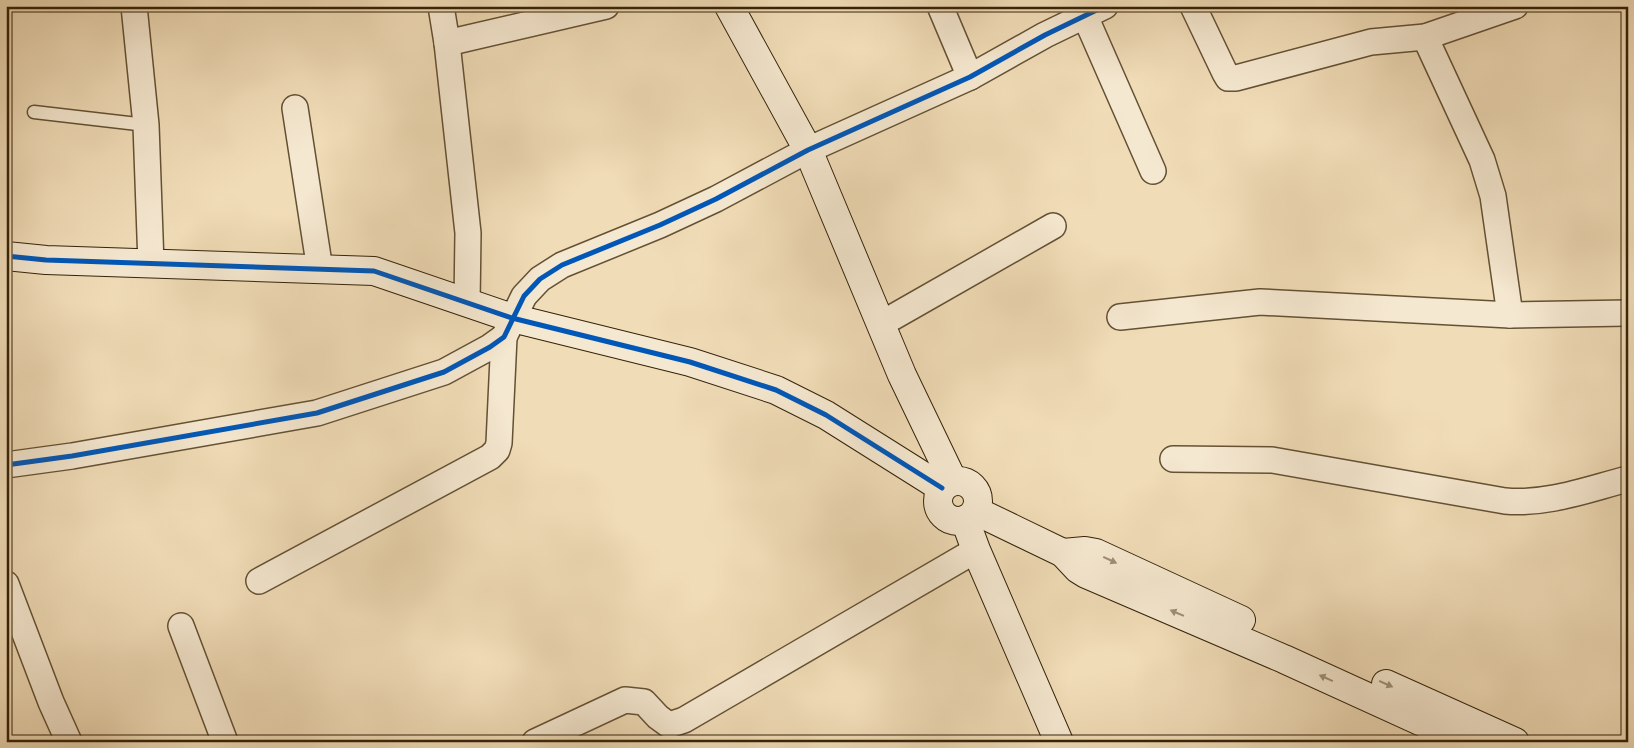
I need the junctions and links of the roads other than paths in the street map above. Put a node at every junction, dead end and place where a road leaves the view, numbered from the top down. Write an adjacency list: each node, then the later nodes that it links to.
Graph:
1 (134, 6): 14 (street)
2 (441, 6): 10 (street)
3 (606, 6): 10 (street)
4 (729, 6): 15 (street)
5 (940, 6): 11 (street)
6 (1193, 6): 9 (street)
7 (1515, 6): 9 (street)
8 (1095, 11): 11 (street); 16 (street)
9 (1425, 37): 23 (street)
10 (447, 43): 21 (street)
11 (970, 77): 15 (street)
12 (295, 108): 20 (street)
13 (34, 112): 14 (lane)
14 (146, 125): 19 (street)
15 (808, 150): 25 (street); 26 (street)
16 (1153, 171)
17 (1053, 226): 25 (street)
18 (6, 256): 19 (street)
19 (151, 264): 20 (street)
20 (320, 270): 21 (street)
21 (467, 303): 26 (street)
22 (1628, 312): 23 (street)
23 (1510, 315): 24 (street)
24 (1120, 316)
25 (881, 324): 30 (street)
26 (508, 328): 28 (street); 30 (street); 34 (street)
27 (1173, 459): 29 (street)
28 (6, 466)
29 (1628, 479)
30 (948, 485): 31 (street)
31 (970, 516): 32 (street); 33 (street)
32 (976, 550): 39 (street); 40 (street)
33 (1063, 553): 41 (street, one-way to 33); 42 (street, one-way to 42)
34 (259, 581)
35 (6, 584): 37 (street)
36 (181, 626): 38 (street)
37 (69, 742)
38 (225, 742)
39 (535, 742)
40 (1058, 742)
41 (1466, 742)
42 (1515, 742)

